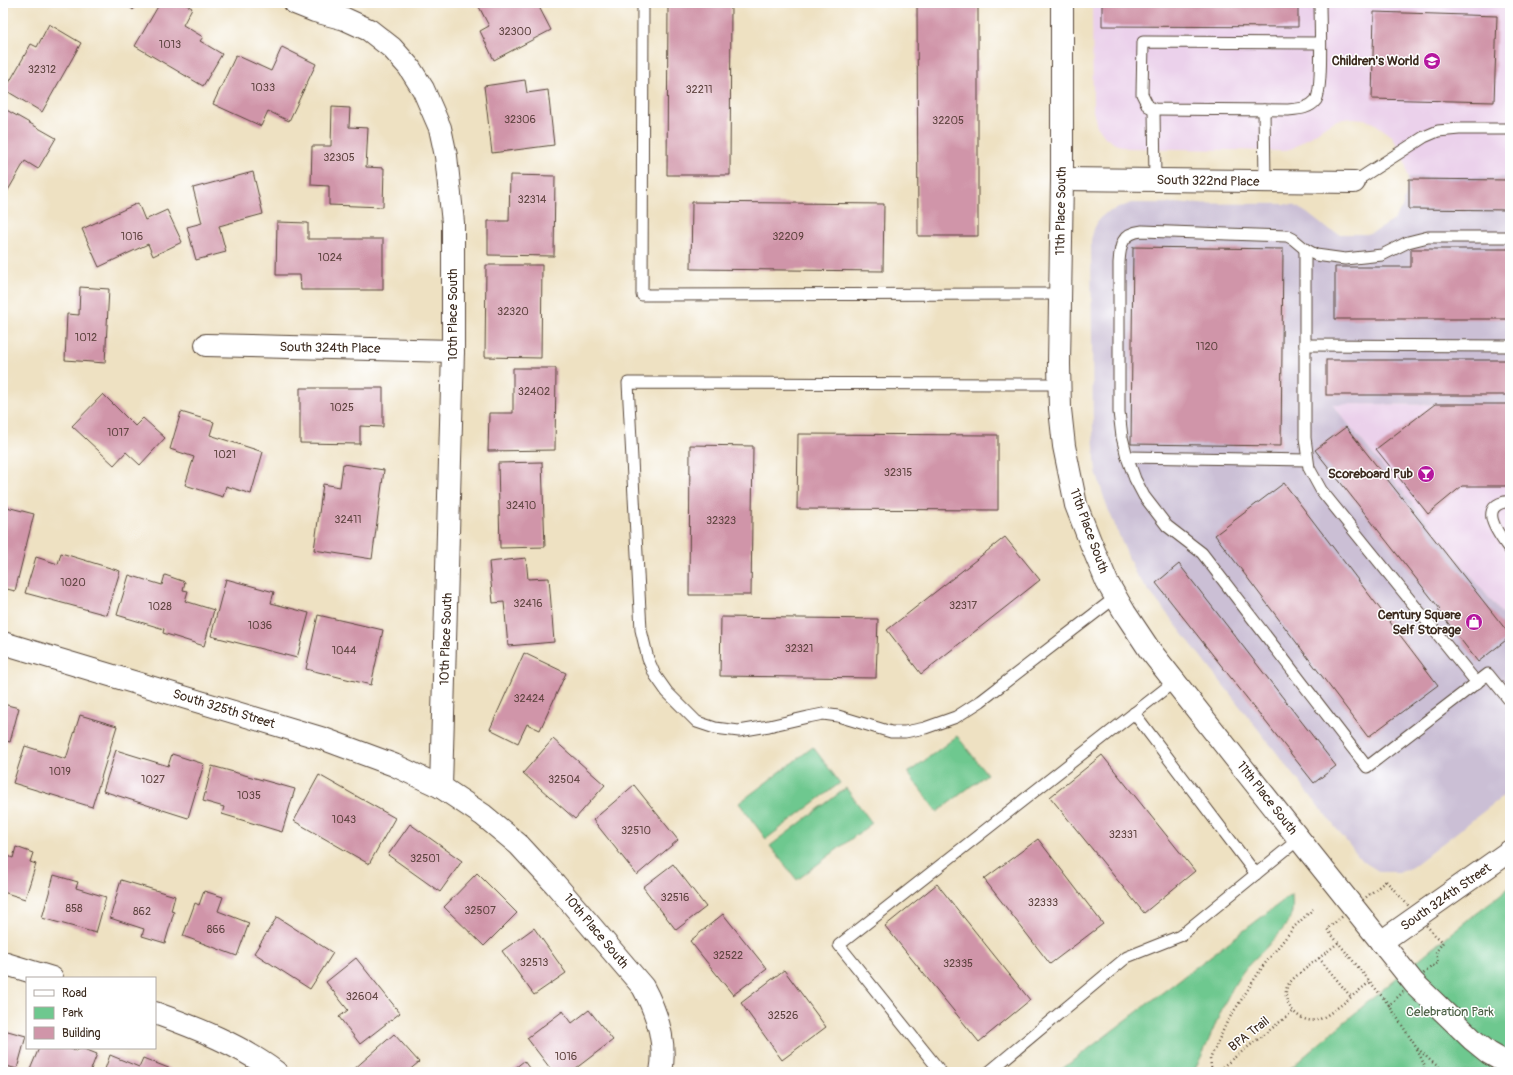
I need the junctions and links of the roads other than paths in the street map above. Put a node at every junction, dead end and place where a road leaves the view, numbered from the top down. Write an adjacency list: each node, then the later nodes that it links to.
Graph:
1 (295, 3): 19 (street, 10th Place South)
2 (643, 3): 15 (lane)
3 (1062, 3): 9 (street, 11th Place South)
4 (1320, 3): 5 (lane)
5 (1320, 43): 6 (lane); 7 (lane)
6 (1154, 109): 7 (lane); 10 (lane)
7 (1264, 110): 11 (lane)
8 (1510, 129): 12 (lane)
9 (1062, 179): 10 (street, South 322nd Place); 15 (street, 11th Place South)
10 (1155, 180): 11 (street, South 322nd Place)
11 (1265, 182): 12 (street, South 322nd Place)
12 (1354, 182)
13 (1510, 238): 14 (lane)
14 (1305, 249): 17 (lane); 21 (lane)
15 (1060, 294): 20 (street, 11th Place South)
16 (206, 345): 19 (street, South 324th Place)
17 (1305, 345): 18 (lane); 22 (lane)
18 (1510, 346)
19 (453, 351): 31 (street, 10th Place South)
20 (1060, 384): 25 (street, 11th Place South); 25 (lane)
21 (1127, 456): 22 (lane); 28 (lane)
22 (1307, 460): 28 (lane)
23 (1510, 501): 24 (lane)
24 (1510, 550)
25 (1116, 597): 27 (street, 11th Place South)
26 (3, 642): 31 (street, South 325th Street)
27 (1175, 681): 30 (lane); 32 (street, 11th Place South)
28 (1476, 683): 29 (lane)
29 (1510, 701)
30 (1134, 713): 34 (lane); 42 (lane)
31 (441, 787): 40 (street, 10th Place South)
32 (1298, 839): 34 (lane); 35 (street, 11th Place South)
33 (1510, 851): 35 (street, South 324th Street)
34 (1256, 874): 43 (lane)
35 (1381, 942): 39 (street, 11th Place South)
36 (3, 963): 37 (street)
37 (49, 977)
38 (156, 1013): 41 (street)
39 (1510, 1065)
40 (662, 1067)
41 (276, 1072)
42 (941, 1072)
43 (989, 1072)

